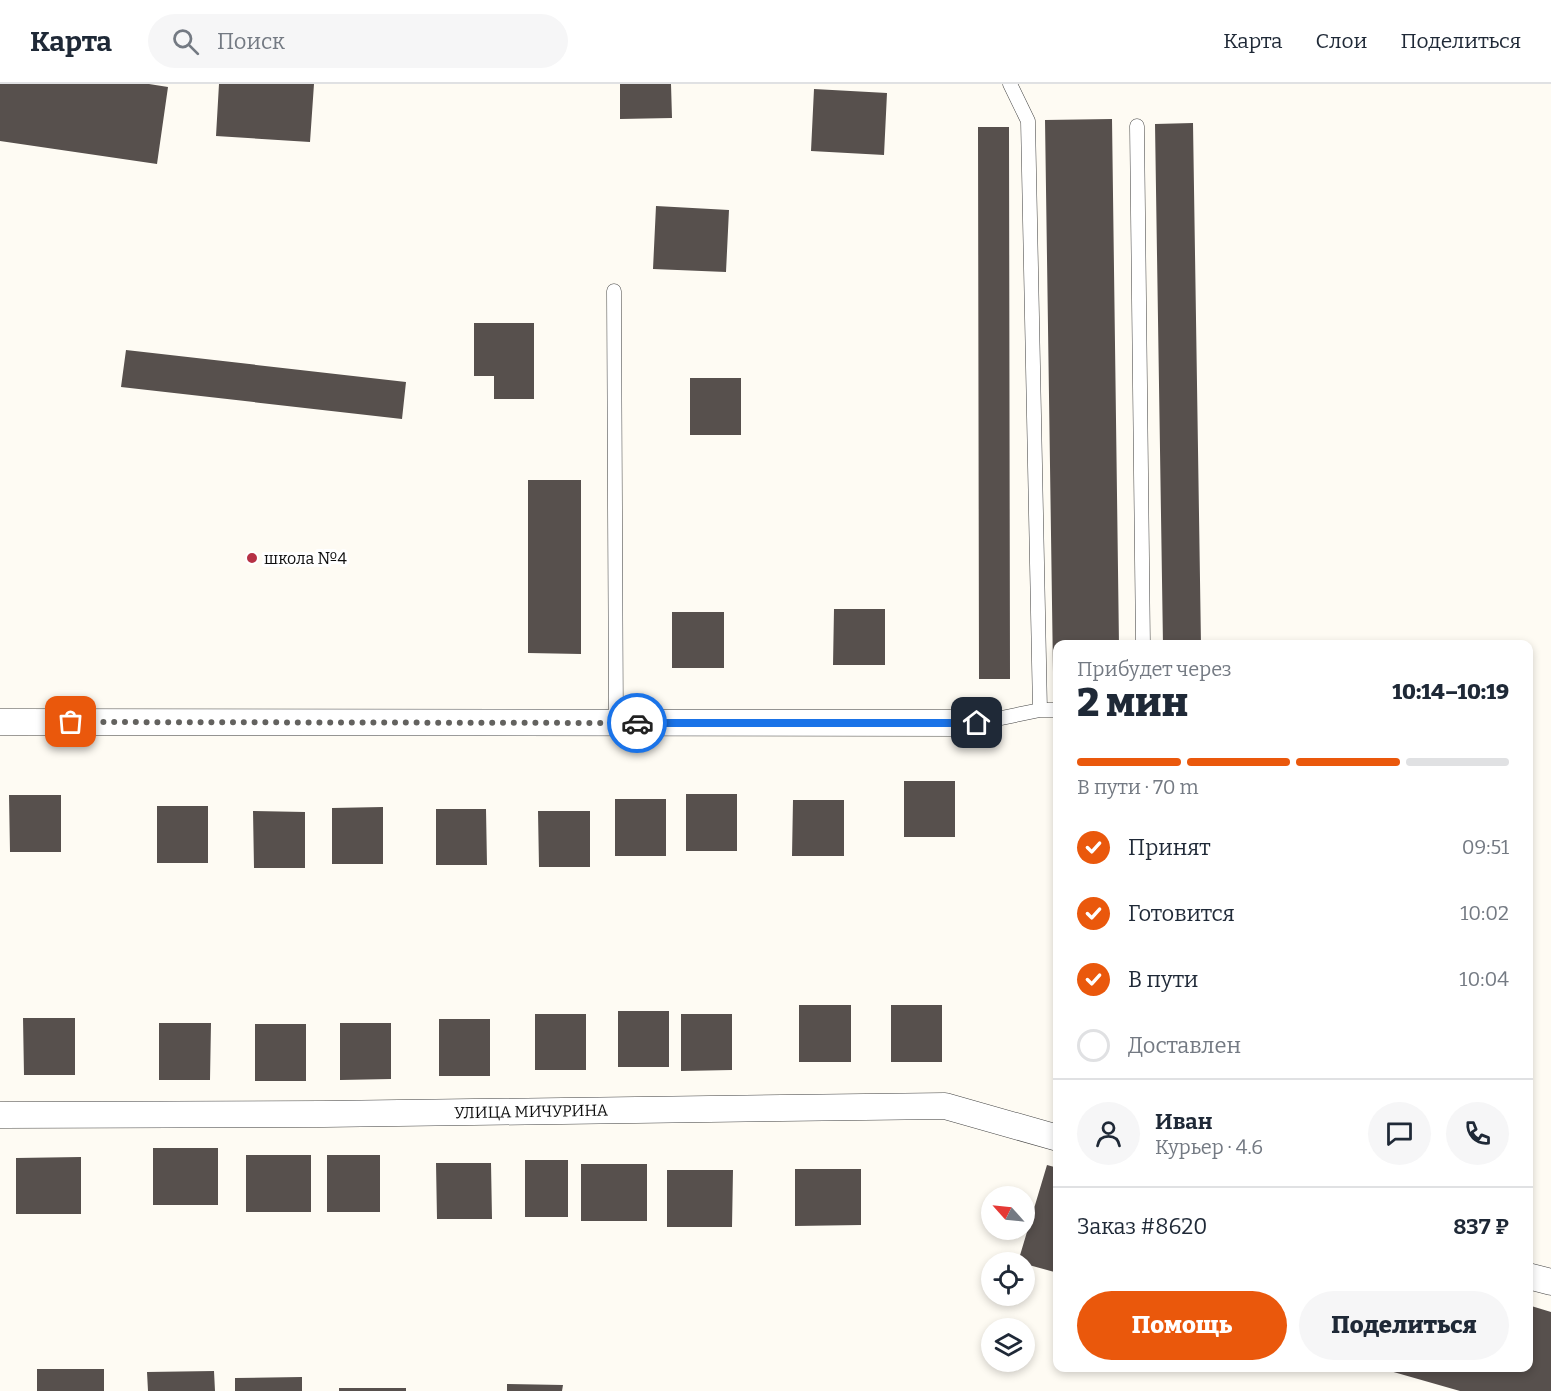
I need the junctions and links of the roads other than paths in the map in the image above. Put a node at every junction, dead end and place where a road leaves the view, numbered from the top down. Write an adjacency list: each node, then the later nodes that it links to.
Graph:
1 (1010, 84): 5 (lane)
2 (1137, 126): 4 (lane)
3 (614, 291): 8 (lane)
4 (1143, 640)
5 (1040, 710): 6 (lane); 9 (lane)
6 (1053, 710)
7 (0, 722): 8 (street)
8 (616, 723): 9 (street)
9 (977, 723)
10 (0, 1115): 11 (street, УЛИЦА МИЧУРИНА)
11 (1053, 1137)
12 (1533, 1277): 13 (street)
13 (1551, 1282)

